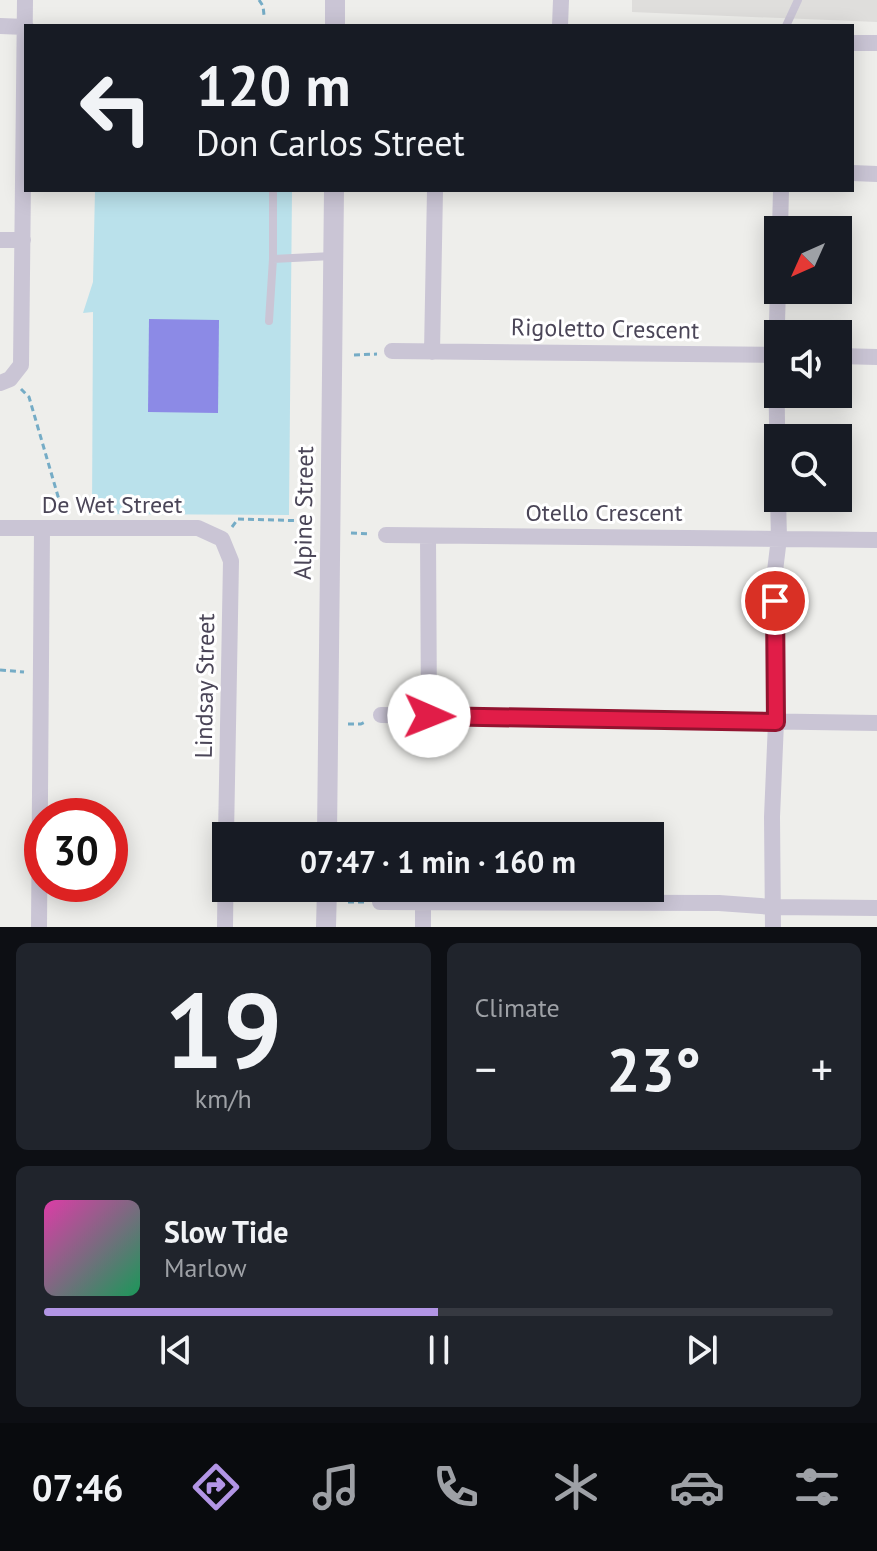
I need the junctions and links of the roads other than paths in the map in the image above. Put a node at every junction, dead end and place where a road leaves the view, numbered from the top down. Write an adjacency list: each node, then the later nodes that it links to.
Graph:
1 (25, 0): 5 (street)
2 (335, 0): 6 (street)
3 (561, 0): 7 (street)
4 (798, 0): 8 (lane)
5 (26, 24)
6 (335, 24)
7 (560, 24)
8 (787, 24)
9 (0, 26): 10 (street)
10 (24, 27)
11 (854, 43): 12 (street)
12 (877, 43)
13 (24, 169): 22 (street)
14 (854, 173): 15 (street)
15 (877, 174)
16 (334, 192): 23 (street, Alpine Street)
17 (435, 192): 27 (street)
18 (781, 192): 20 (street)
19 (273, 193): 24 (lane)
20 (780, 216)
21 (0, 240): 22 (street)
22 (23, 240): 31 (street)
23 (333, 256): 24 (lane); 45 (street, Alpine Street)
24 (273, 259): 25 (lane)
25 (269, 321)
26 (388, 352): 27 (street, Rigoletto Crescent)
27 (432, 352): 28 (street, Rigoletto Crescent)
28 (764, 355)
29 (852, 356): 30 (street)
30 (877, 357)
31 (0, 383)
32 (778, 512): 37 (street)
33 (0, 528): 34 (street, De Wet Street)
34 (42, 529): 38 (street, De Wet Street); 51 (street)
35 (386, 535): 36 (street, Otello Crescent)
36 (428, 536): 37 (street, Otello Crescent); 41 (street)
37 (779, 538): 39 (street, Otello Crescent); 42 (street)
38 (222, 539): 44 (street, Lindsay Street)
39 (877, 540)
40 (381, 715): 41 (street)
41 (429, 716): 42 (street)
42 (776, 722): 43 (street); 49 (street)
43 (877, 723)
44 (226, 822)
45 (327, 822)
46 (225, 902): 52 (street)
47 (327, 902): 53 (street)
48 (423, 902): 49 (street); 54 (street)
49 (773, 907): 50 (street); 55 (street)
50 (877, 908)
51 (39, 927)
52 (225, 927)
53 (326, 927)
54 (423, 927)
55 (773, 927)

